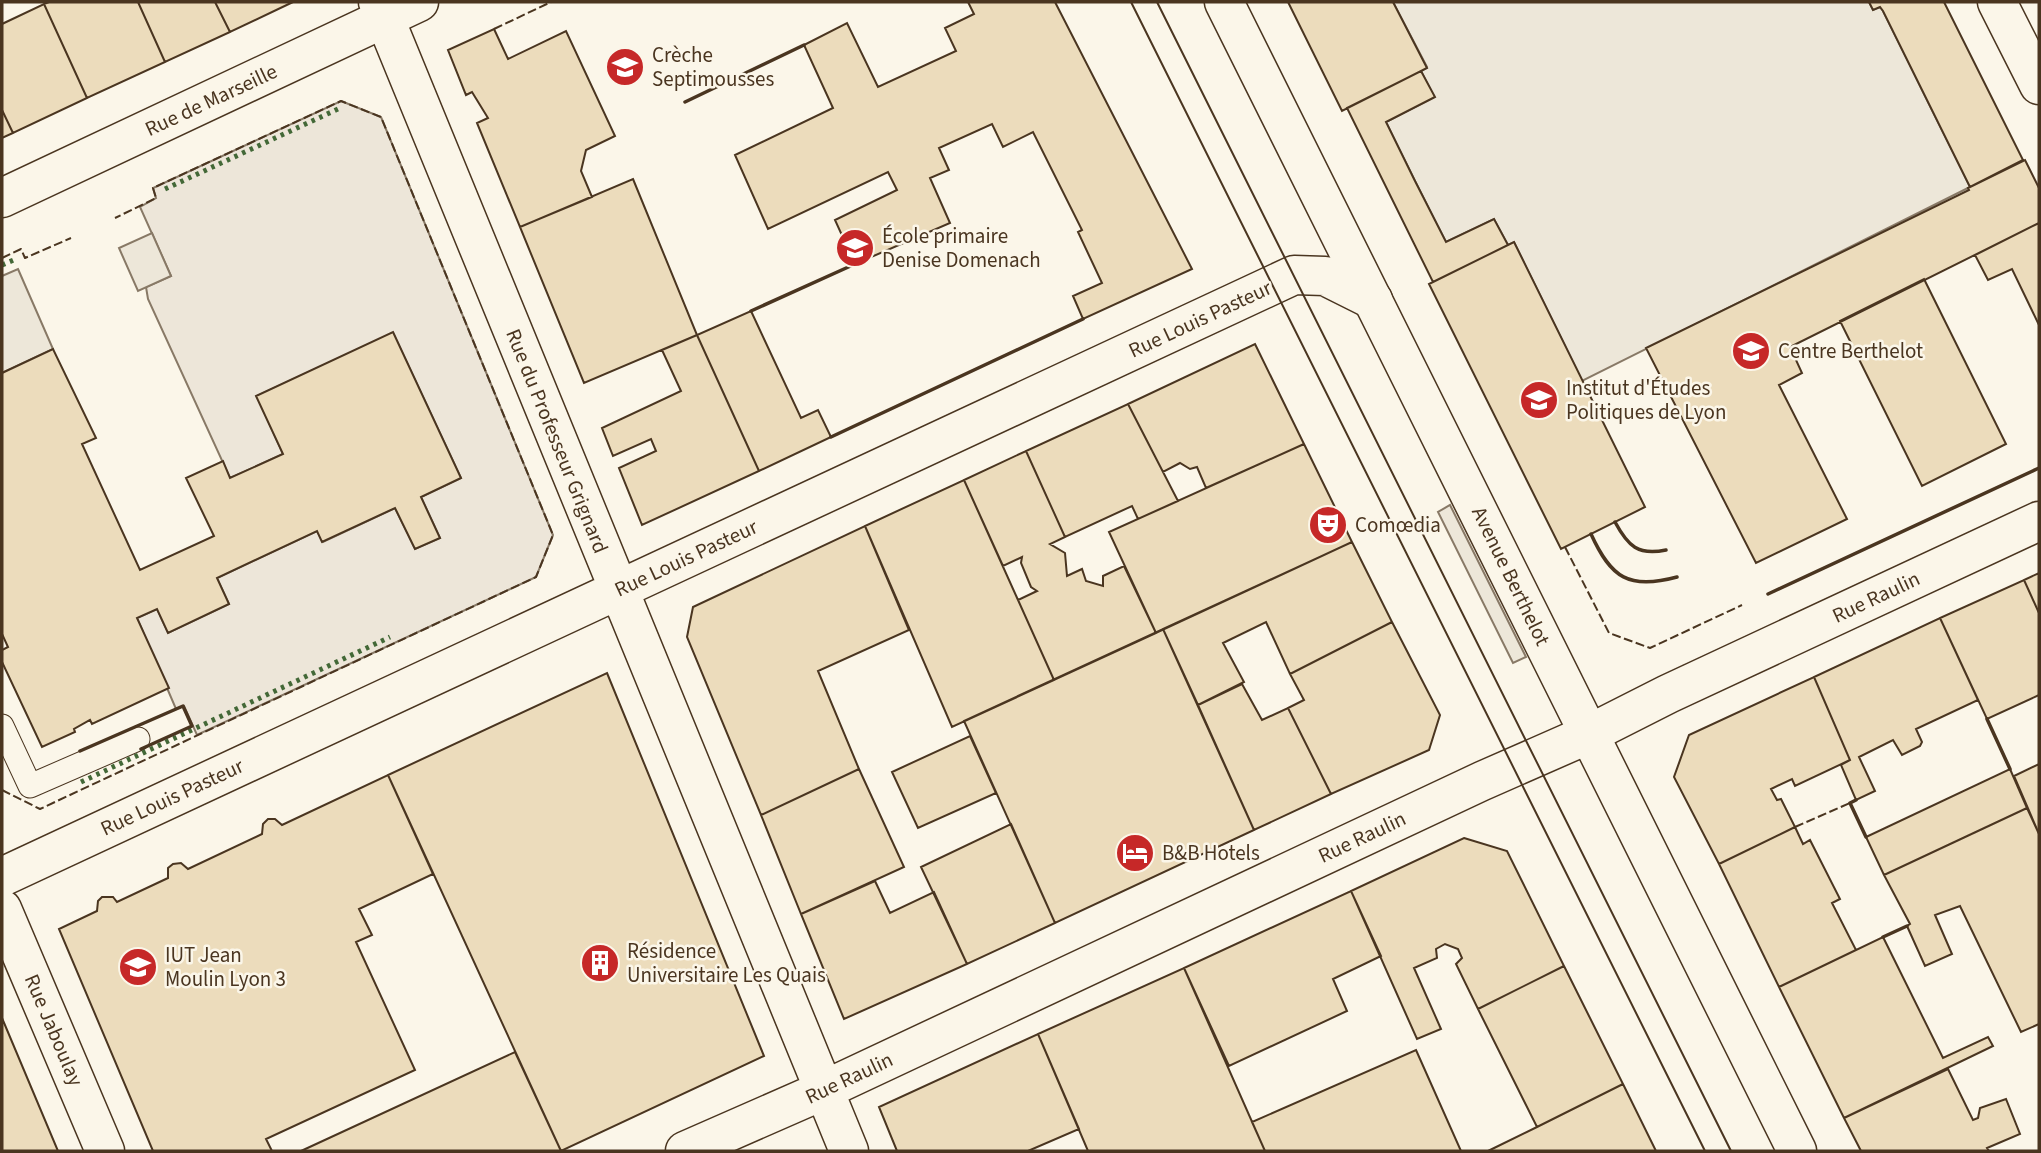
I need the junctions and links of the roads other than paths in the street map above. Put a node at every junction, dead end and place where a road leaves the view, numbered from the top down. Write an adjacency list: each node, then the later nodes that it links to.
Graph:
1 (419, 2): 4 (street, Rue de Marseille)
2 (1224, 2): 7 (street, Avenue Berthelot)
3 (1997, 2): 5 (street)
4 (381, 10): 6 (street, Rue de Marseille); 9 (street, Rue du Professeur Grignard)
5 (2039, 85)
6 (2, 198)
7 (1373, 300): 9 (street, Rue Louis Pasteur); 11 (street, Avenue Berthelot)
8 (2039, 521): 11 (street, Rue Raulin)
9 (617, 591): 13 (street, Rue Louis Pasteur); 15 (street, Rue du Professeur Grignard)
10 (2, 726): 12 (lane)
11 (1589, 734): 15 (street, Rue Raulin); 19 (street, Avenue Berthelot)
12 (138, 739)
13 (2, 877)
14 (2, 909): 16 (street, Rue Jaboulay)
15 (824, 1090): 17 (street, Rue Raulin); 18 (street, Rue du Professeur Grignard)
16 (105, 1151)
17 (685, 1151)
18 (849, 1151)
19 (1797, 1151)

